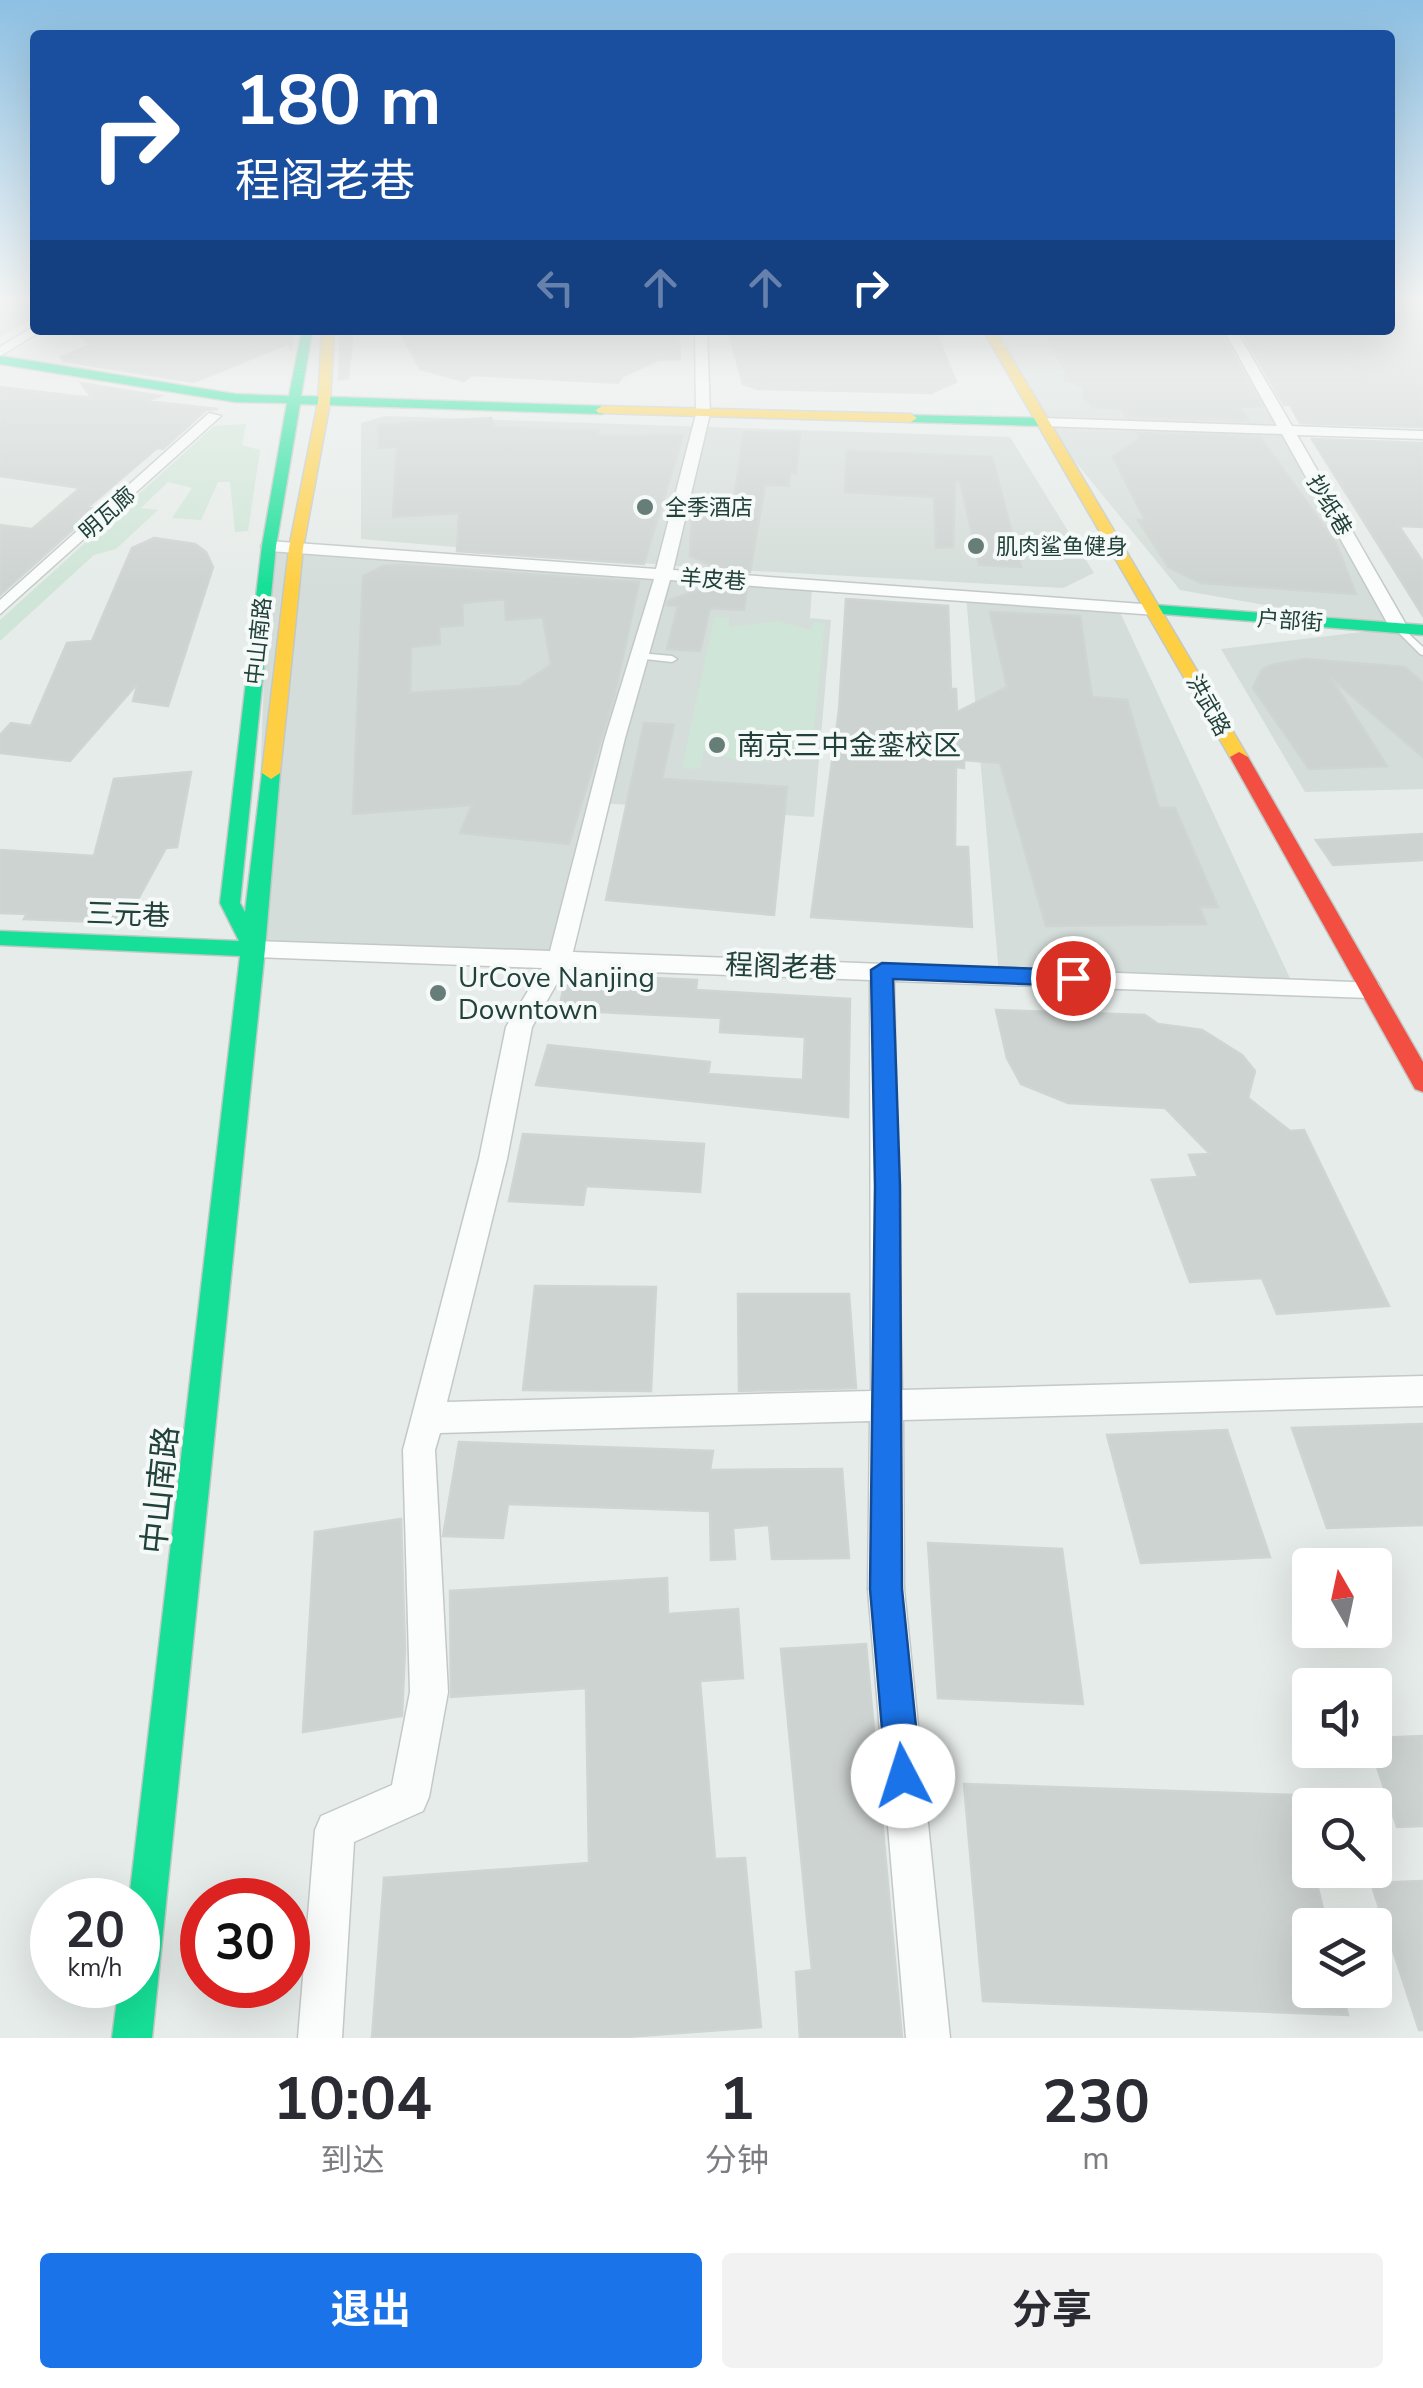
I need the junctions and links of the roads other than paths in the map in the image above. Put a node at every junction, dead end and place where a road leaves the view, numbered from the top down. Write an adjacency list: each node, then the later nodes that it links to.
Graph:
1 (229, 397): 8 (main road)
2 (297, 397): 8 (main road, 中山南路)
3 (318, 397): 16 (lane)
4 (324, 397): 9 (main road)
5 (703, 397): 10 (street)
6 (1029, 397): 12 (main road, 洪武路)
7 (1269, 397): 13 (street, 抄纸巷)
8 (296, 402): 9 (main road); 15 (main road, 中山南路)
9 (324, 402): 10 (main road); 16 (main road)
10 (703, 414): 12 (main road); 17 (street)
11 (214, 416): 18 (street, 明瓦廊)
12 (1044, 422): 13 (street); 19 (main road, 洪武路)
13 (1288, 431): 14 (street); 20 (street, 抄纸巷)
14 (1423, 435)
15 (269, 546): 16 (street, 羊皮巷); 25 (main road, 中山南路)
16 (296, 548): 17 (street, 羊皮巷); 25 (lane)
17 (663, 576): 19 (street, 羊皮巷); 22 (street)
18 (0, 609)
19 (1156, 610): 20 (main road, 户部街); 28 (main road, 洪武路)
20 (1411, 629): 21 (lane)
21 (1423, 652)
22 (639, 656): 23 (lane); 26 (street)
23 (672, 659)
24 (0, 938): 25 (main road, 三元巷)
25 (254, 949): 26 (street, 程阁老巷); 33 (lane)
26 (560, 958): 27 (street, 程阁老巷); 32 (street)
27 (882, 970): 28 (street, 程阁老巷); 31 (street)
28 (1369, 989): 29 (main road, 洪武路)
29 (1423, 1083)
30 (1423, 1391): 31 (street)
31 (886, 1408): 32 (street); 35 (street)
32 (427, 1418): 34 (street)
33 (132, 2038)
34 (320, 2038)
35 (928, 2038)

